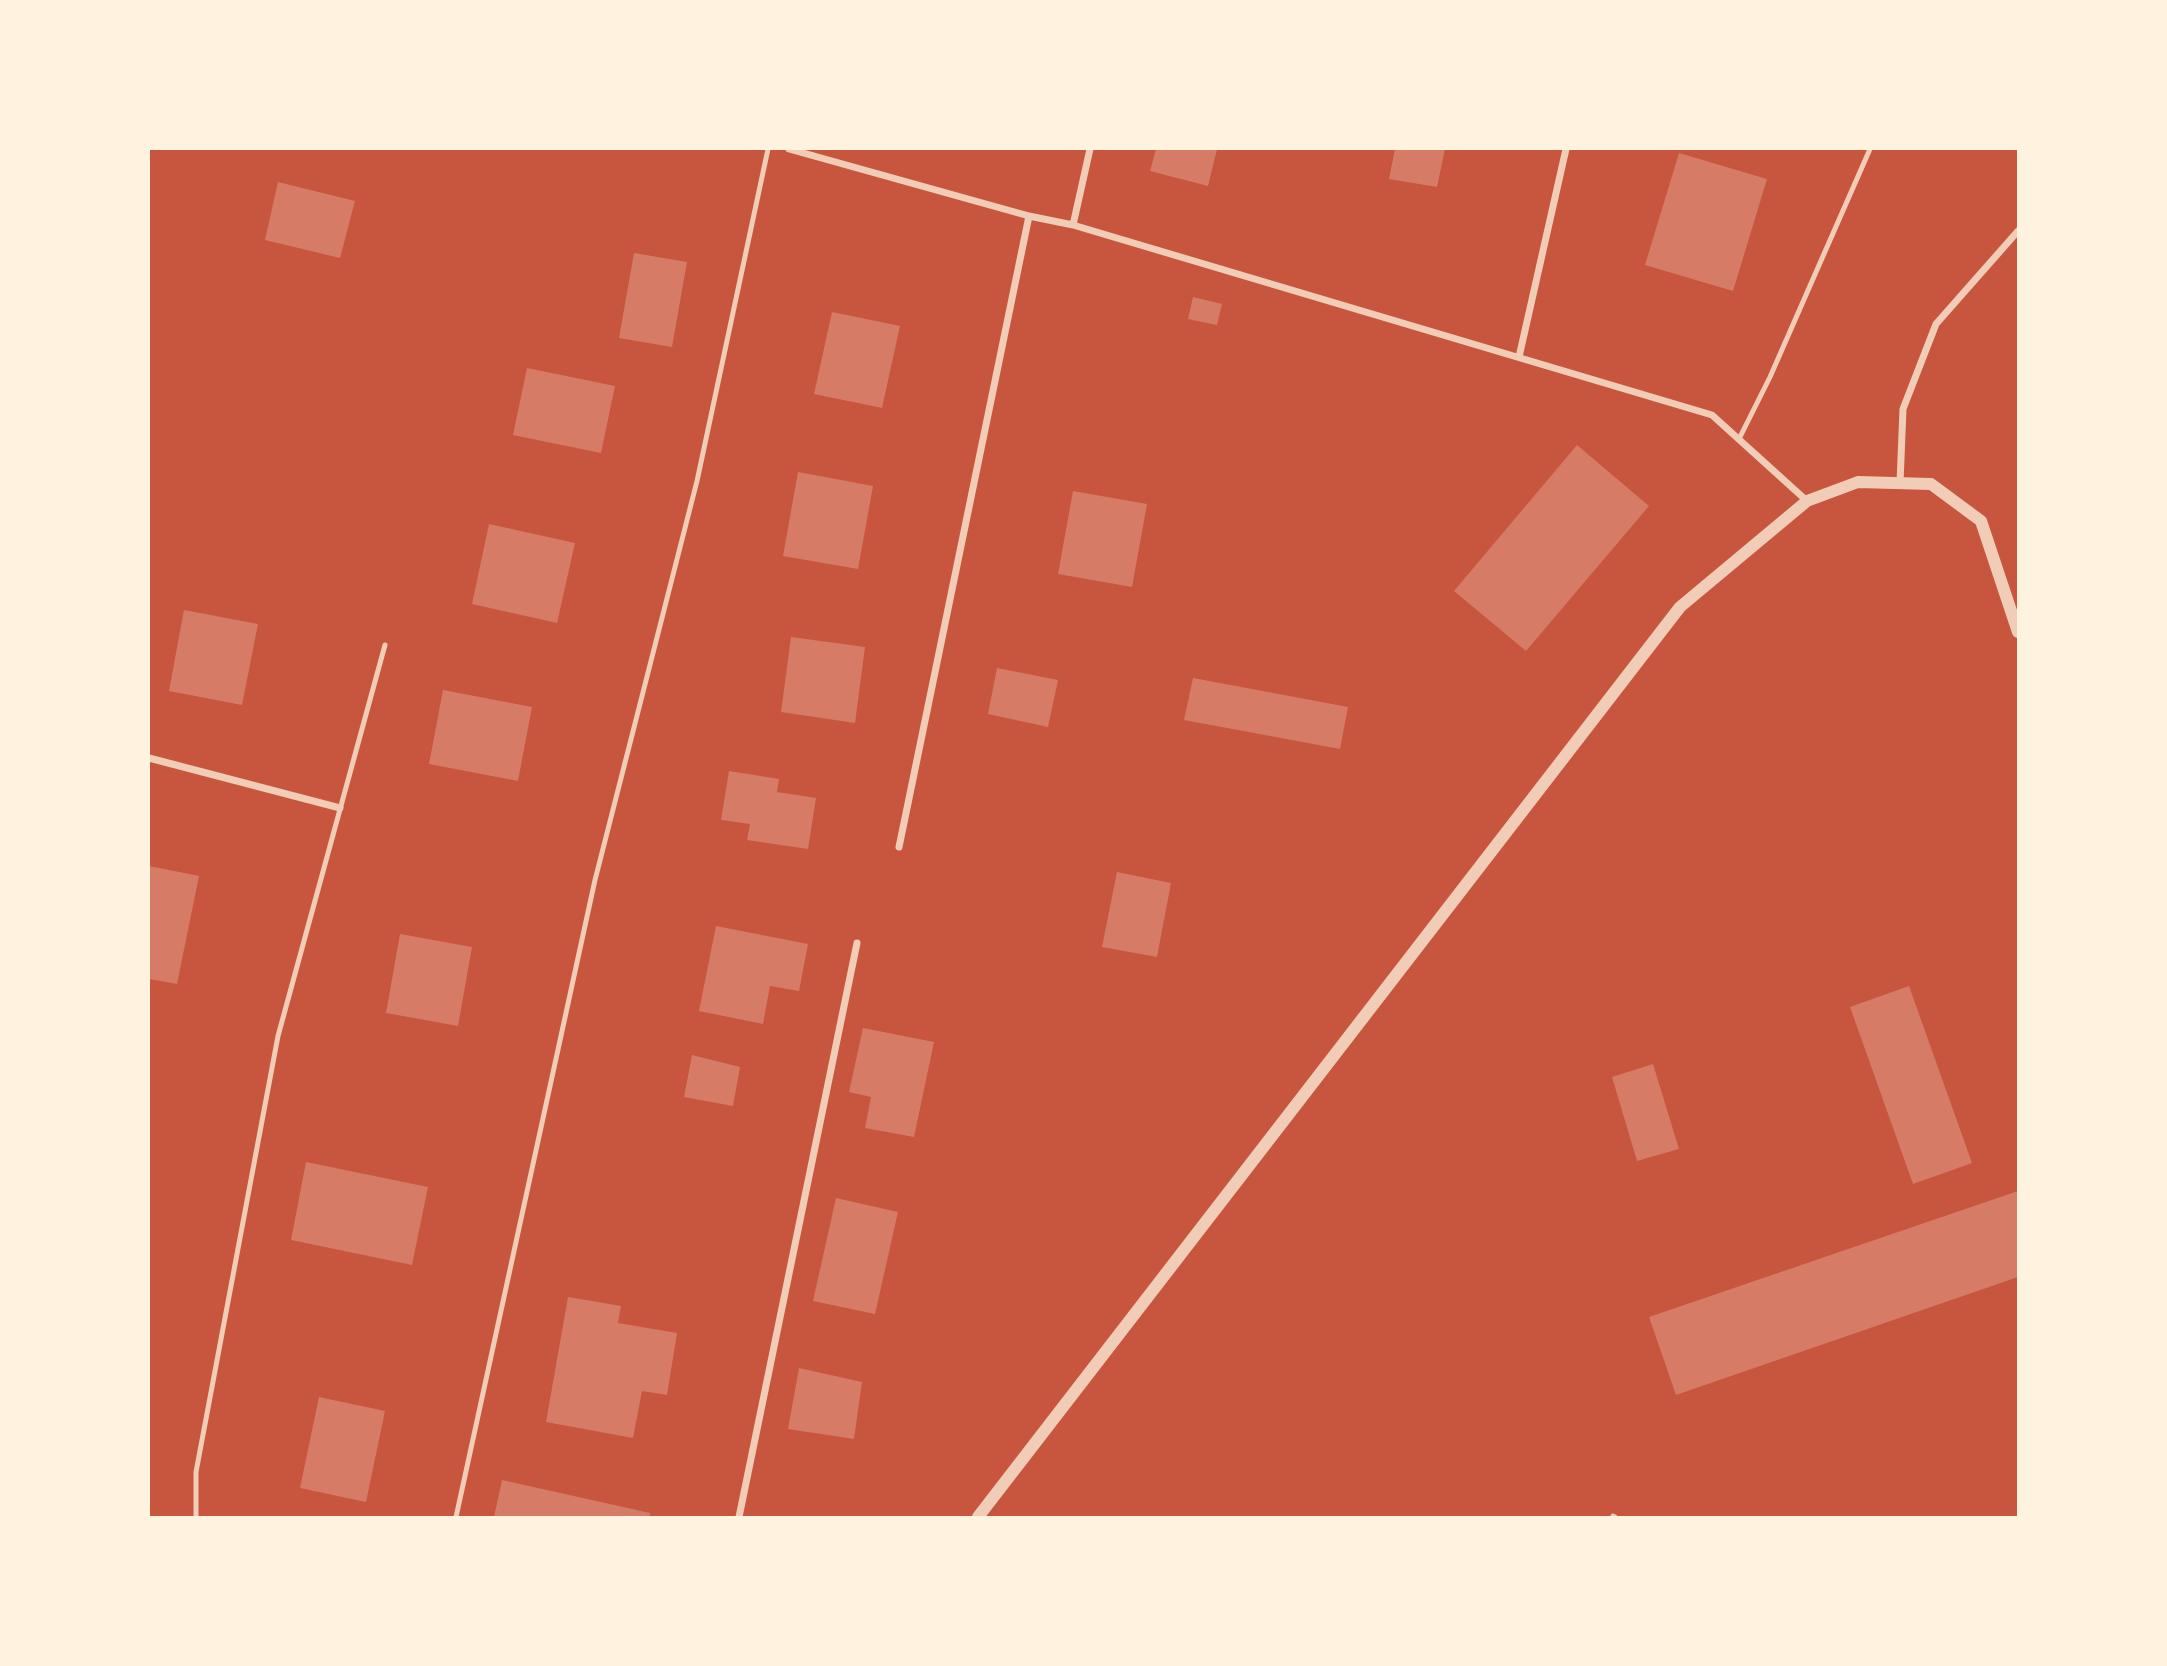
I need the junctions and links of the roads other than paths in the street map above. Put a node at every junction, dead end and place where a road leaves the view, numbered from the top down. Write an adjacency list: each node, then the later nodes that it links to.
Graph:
1 (768, 149): 20 (lane)
2 (789, 149): 6 (street)
3 (1090, 149): 7 (street)
4 (1566, 149): 9 (street)
5 (1870, 149): 10 (lane)
6 (1030, 216): 7 (street); 17 (street)
7 (1073, 225): 9 (street)
8 (2018, 230): 11 (street)
9 (1519, 357): 10 (street)
10 (1739, 439): 12 (street)
11 (1900, 484): 12 (street); 13 (street)
12 (1807, 501): 22 (street)
13 (2018, 632)
14 (385, 645): 16 (lane)
15 (149, 758): 16 (street)
16 (340, 808): 19 (lane)
17 (898, 847)
18 (857, 943): 21 (street)
19 (196, 1517)
20 (456, 1517)
21 (738, 1517)
22 (978, 1517)

